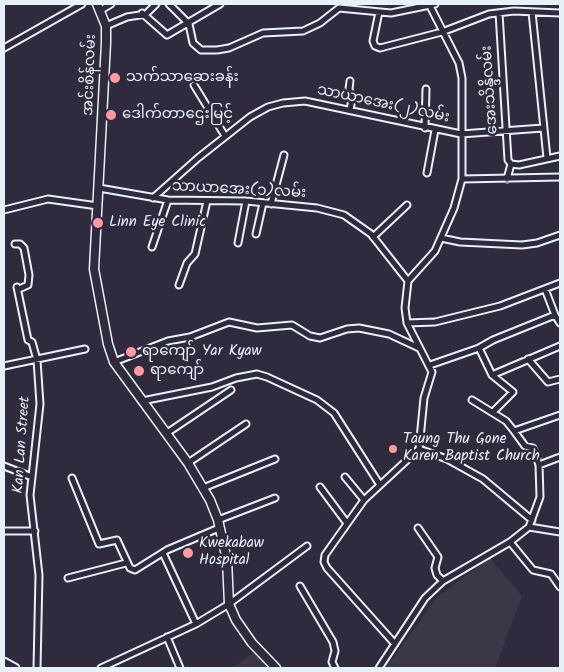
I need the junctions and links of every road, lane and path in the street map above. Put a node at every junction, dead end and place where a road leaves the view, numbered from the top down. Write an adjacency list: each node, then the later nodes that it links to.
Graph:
1 (82, 4): 17 (street)
2 (110, 4): 8 (street)
3 (156, 4): 11 (street)
4 (169, 4): 14 (street)
5 (220, 4): 14 (street)
6 (431, 4): 9 (street); 16 (street)
7 (340, 6): 9 (street); 14 (street)
8 (99, 7): 15 (main road, အင်းစိန်လမ်း)
9 (379, 12): 16 (street)
10 (532, 12): 12 (street); 13 (street); 23 (street)
11 (142, 13): 14 (street); 15 (street)
12 (499, 13): 16 (street); 25 (street, အေးသိန္ဒိလမ်း)
13 (560, 13)
14 (188, 24)
15 (106, 26): 36 (main road, အင်းစိန်လမ်း)
16 (442, 32): 26 (street)
17 (4, 48)
18 (350, 81): 21 (street)
19 (194, 86): 27 (street)
20 (426, 89): 22 (street)
21 (350, 110): 22 (street, သာယာအေး(၂)လမ်း); 27 (street, သာယာအေး(၂)လမ်း)
22 (425, 128): 24 (street, သာယာအေး(၂)လမ်း)
23 (543, 128): 25 (street, သာယာအေး(၂)လမ်း); 30 (street)
24 (435, 130): 26 (street, သာယာအေး(၂)လမ်း); 32 (street)
25 (507, 132): 26 (street, သာယာအေး(၂)လမ်း); 31 (street, အေးသိန္ဒိလမ်း)
26 (461, 134): 34 (street)
27 (224, 136): 37 (street, သာယာအေး(၂)လမ်း)
28 (284, 155): 42 (street)
29 (560, 156): 30 (street)
30 (547, 158): 31 (street)
31 (511, 164): 35 (street)
32 (427, 173)
33 (560, 177): 35 (street)
34 (462, 179): 35 (street); 49 (street)
35 (507, 179)
36 (99, 188): 37 (street, သာယာအေး(၁)လမ်း); 44 (main road, အင်းစိန်လမ်း)
37 (153, 198): 38 (street, သာယာအေး(၁)လမ်း)
38 (168, 200): 39 (street, သာယာအေး(၁)လမ်း); 52 (street)
39 (208, 201): 40 (street, သာယာအေး(၁)လမ်း); 55 (street)
40 (246, 201): 41 (street, သာယာအေး(၁)လမ်း); 50 (street)
41 (263, 203): 42 (street, သာယာအေး(၁)လမ်း); 46 (street)
42 (271, 204): 48 (street, သာယာအေး(၁)လမ်း)
43 (407, 205): 48 (street)
44 (98, 206): 45 (street); 66 (main road, အင်းစိန်လမ်း)
45 (4, 210)
46 (256, 234)
47 (560, 235): 49 (street)
48 (373, 237): 53 (street, သာယာအေး(၁)လမ်း)
49 (441, 238): 53 (street)
50 (238, 242)
51 (15, 244): 65 (street, Kan Lan Street)
52 (152, 247)
53 (408, 281): 58 (street)
54 (560, 283): 56 (street)
55 (180, 285)
56 (545, 289): 57 (street); 58 (street)
57 (555, 315): 59 (street); 62 (street)
58 (407, 323): 61 (street)
59 (560, 324)
60 (560, 346): 64 (street)
61 (419, 348): 66 (street); 67 (street)
62 (479, 348): 67 (street); 69 (street)
63 (85, 349): 65 (street)
64 (528, 359): 69 (street); 70 (street)
65 (37, 360): 68 (street); 85 (street, Kan Lan Street)
66 (114, 362): 73 (main road)
67 (430, 365): 79 (street)
68 (4, 366)
69 (492, 375): 74 (street)
70 (560, 379)
71 (231, 390): 78 (street)
72 (472, 400): 74 (street)
73 (142, 401): 78 (main road); 88 (street)
74 (493, 412): 77 (street)
75 (560, 415): 77 (street)
76 (246, 424): 82 (street)
77 (514, 431): 83 (street)
78 (167, 433): 82 (main road)
79 (419, 449): 88 (street); 93 (street)
80 (560, 456): 83 (street)
81 (275, 459): 90 (street)
82 (188, 462): 90 (main road)
83 (539, 465): 93 (street)
84 (4, 466): 85 (street)
85 (32, 477): 99 (street, Kan Lan Street)
86 (345, 477): 92 (street)
87 (72, 478): 104 (street)
88 (380, 485): 92 (street)
89 (320, 486): 94 (street)
90 (203, 488): 95 (main road)
91 (275, 498): 95 (street)
92 (364, 500): 94 (street)
93 (532, 520): 96 (street)
94 (346, 522): 112 (street)
95 (219, 524): 103 (street); 109 (main road)
96 (529, 527): 100 (street); 101 (street)
97 (418, 528): 106 (street)
98 (4, 531): 99 (street)
99 (35, 531): 115 (street, Kan Lan Street)
100 (560, 532)
101 (510, 542): 106 (street); 108 (street)
102 (307, 546): 109 (street)
103 (163, 553): 104 (street); 110 (street)
104 (126, 563): 105 (street)
105 (68, 578)
106 (443, 581): 112 (street)
107 (300, 586): 119 (street)
108 (560, 587)
109 (230, 604): 110 (street); 118 (main road)
110 (196, 624): 111 (street)
111 (167, 637): 116 (street); 117 (street)
112 (395, 644): 120 (street)
113 (4, 662): 114 (main road)
114 (15, 668)
115 (37, 668)
116 (101, 668)
117 (180, 668)
118 (276, 668)
119 (335, 668)
120 (379, 668)

